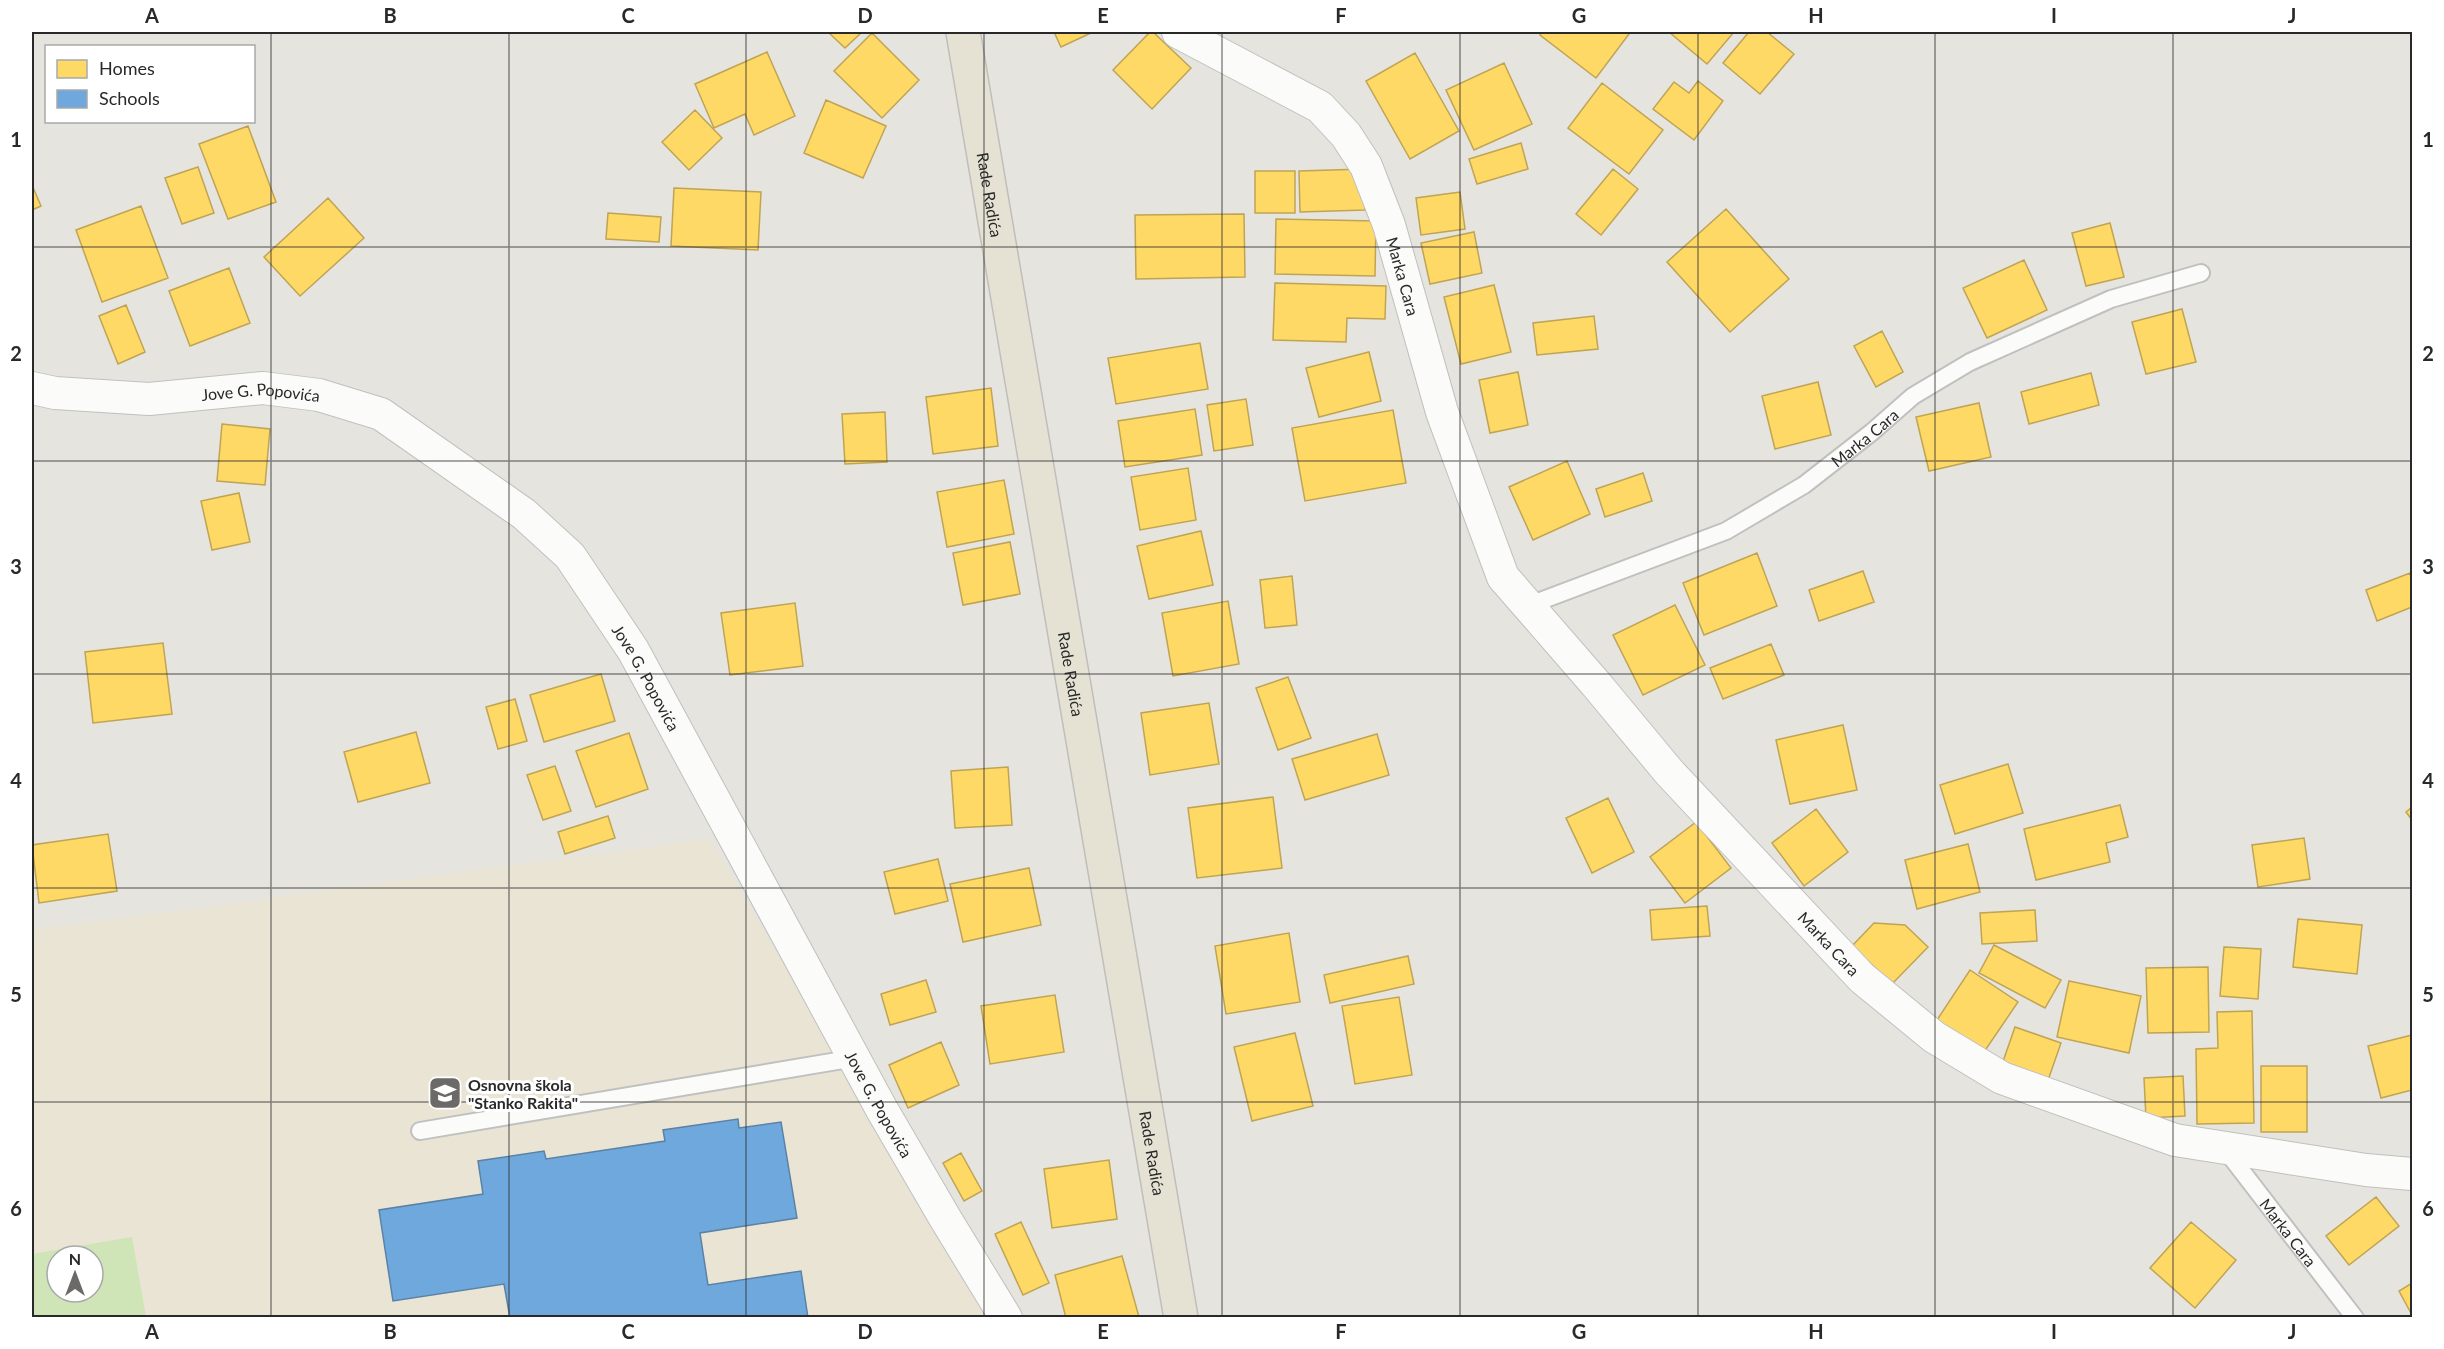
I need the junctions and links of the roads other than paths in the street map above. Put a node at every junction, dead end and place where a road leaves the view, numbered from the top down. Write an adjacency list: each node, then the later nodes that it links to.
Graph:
1 (963, 32): 11 (main road, Rade Radića)
2 (1178, 32): 5 (street, Marka Cara)
3 (2201, 273): 5 (lane, Marka Cara)
4 (32, 388): 6 (street, Jove G. Popovića)
5 (1527, 606): 8 (street, Marka Cara)
6 (855, 1058): 7 (lane); 10 (street, Jove G. Popovića)
7 (420, 1131)
8 (2223, 1148): 9 (street, Marka Cara); 12 (lane, Marka Cara)
9 (2412, 1174)
10 (1006, 1317)
11 (1181, 1317)
12 (2355, 1317)

